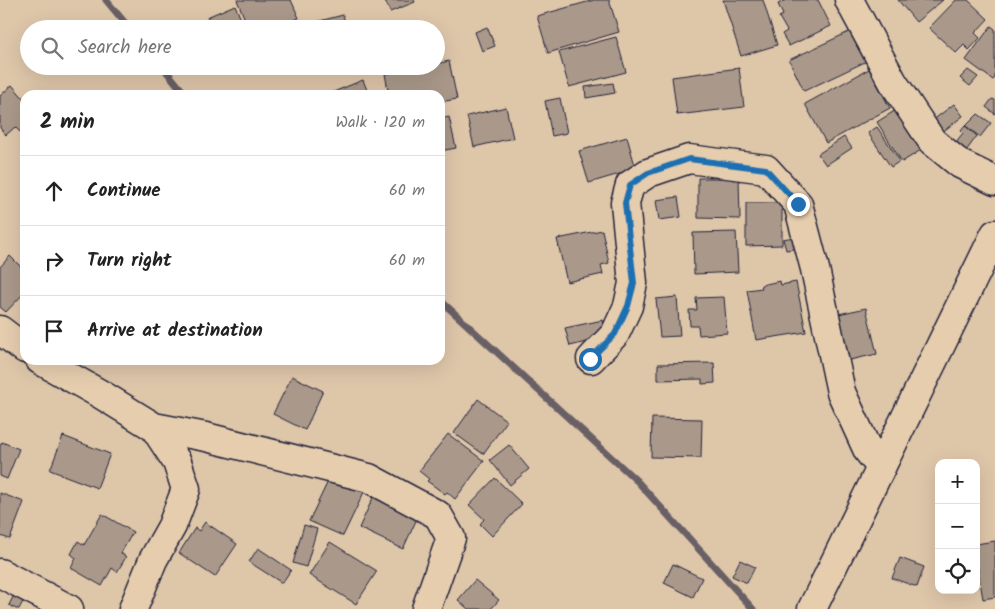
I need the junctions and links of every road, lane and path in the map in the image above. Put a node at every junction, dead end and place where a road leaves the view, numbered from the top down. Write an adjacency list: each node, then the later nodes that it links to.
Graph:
1 (850, 0): 2 (street)
2 (995, 180)
3 (995, 234): 9 (street)
4 (0, 330): 5 (street)
5 (20, 345)
6 (590, 359): 9 (street)
7 (49, 365): 8 (street)
8 (154, 428): 12 (street); 13 (street)
9 (881, 467): 14 (street)
10 (0, 573): 11 (street)
11 (68, 609)
12 (133, 609)
13 (426, 609)
14 (812, 609)

